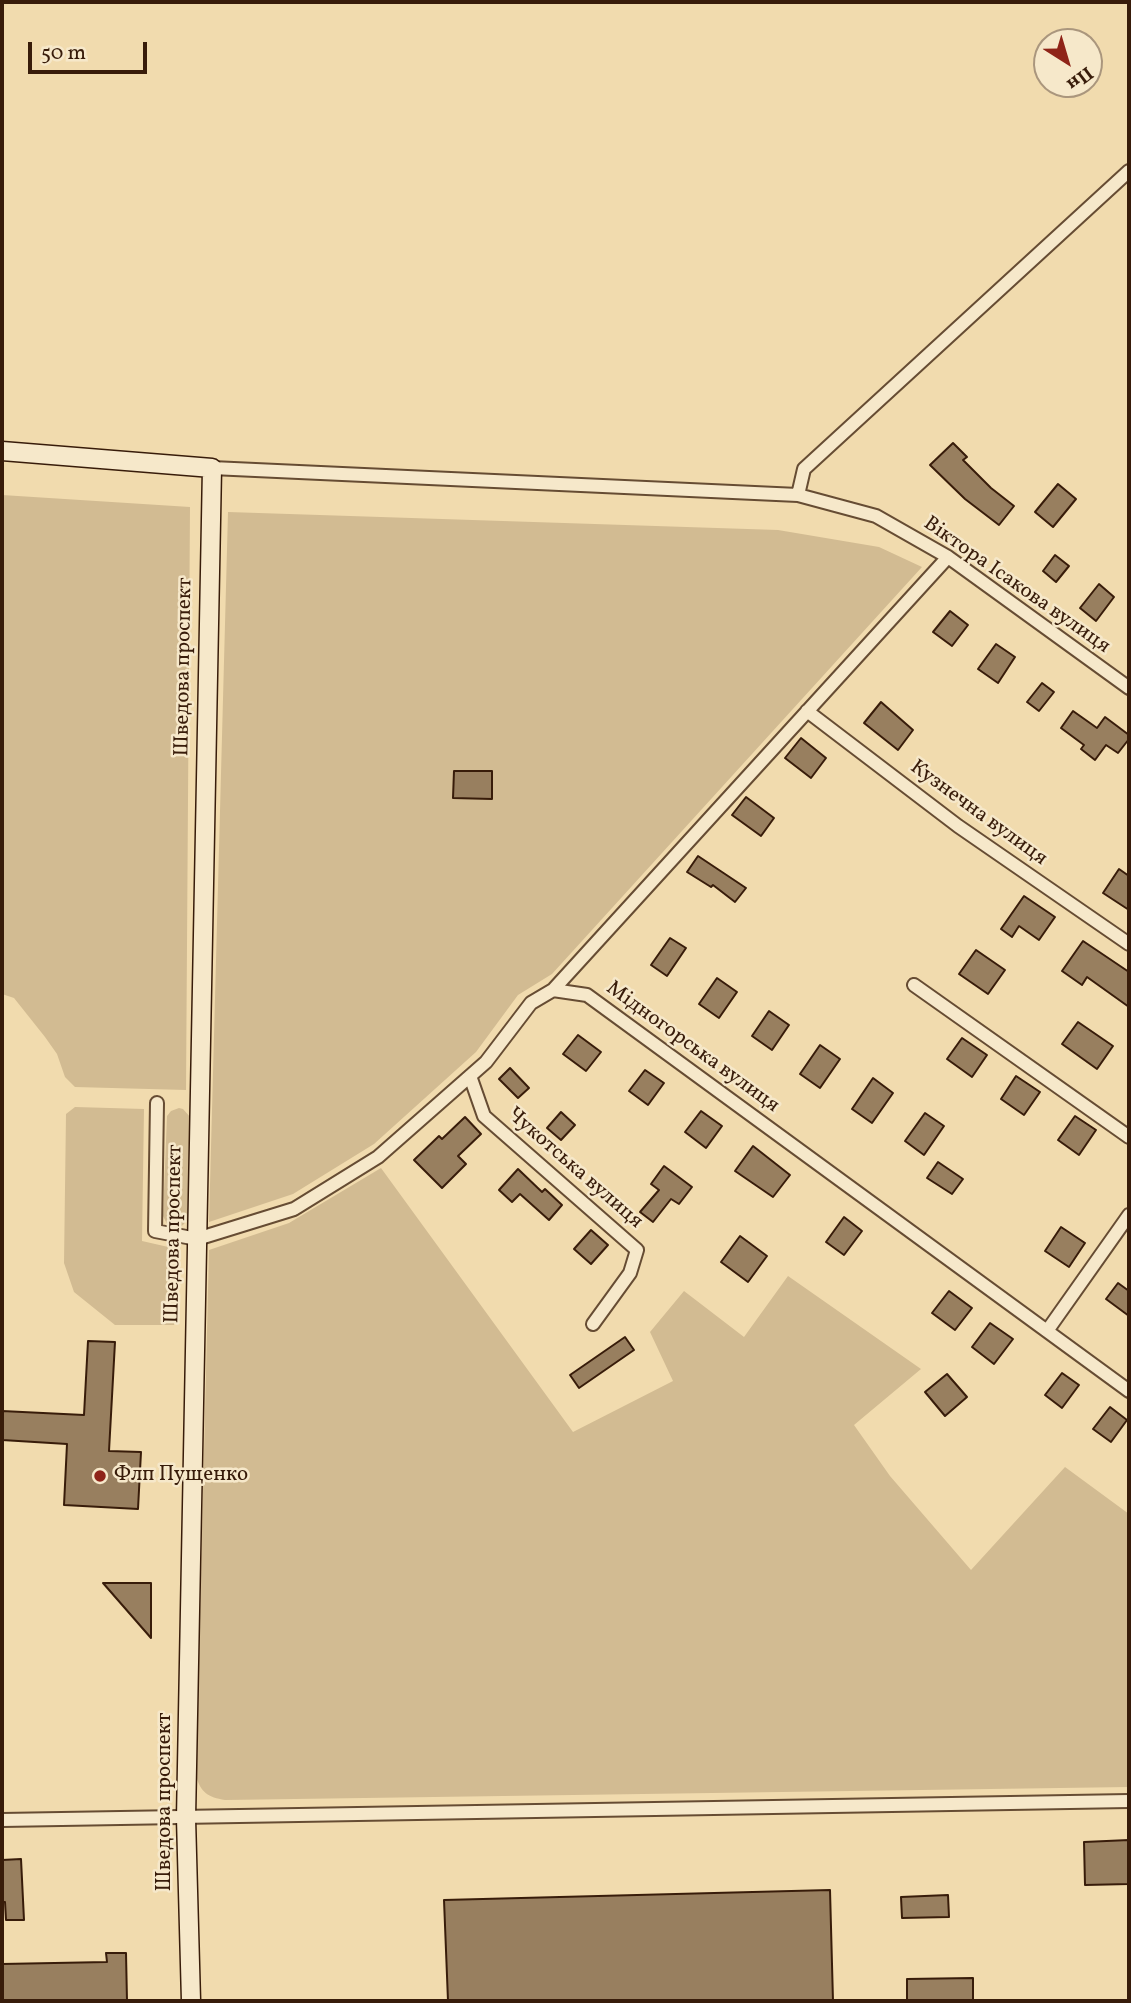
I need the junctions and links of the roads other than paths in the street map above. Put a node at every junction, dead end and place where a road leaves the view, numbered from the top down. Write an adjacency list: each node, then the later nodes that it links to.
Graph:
1 (1129, 171): 4 (street)
2 (2, 451): 3 (street)
3 (212, 468): 4 (street, Віктора Ісакова вулиця); 15 (street, Шведова проспект)
4 (798, 495): 5 (street, Віктора Ісакова вулиця)
5 (948, 557): 6 (street, Віктора Ісакова вулиця); 7 (street)
6 (1129, 688)
7 (807, 711): 8 (street, Кузнечна вулиця); 10 (street)
8 (1129, 944)
9 (914, 985): 13 (street)
10 (553, 990): 11 (street); 17 (street, Мідногорська вулиця)
11 (470, 1076): 15 (street); 16 (street, Чукотська вулиця)
12 (157, 1104): 15 (street)
13 (1129, 1136)
14 (1129, 1215): 17 (street)
15 (197, 1239): 20 (street, Шведова проспект)
16 (593, 1324)
17 (1047, 1331): 18 (street, Мідногорська вулиця)
18 (1129, 1391)
19 (1129, 1801): 20 (street)
20 (187, 1818): 21 (street); 22 (street, Шведова проспект)
21 (2, 1820)
22 (191, 2001)

